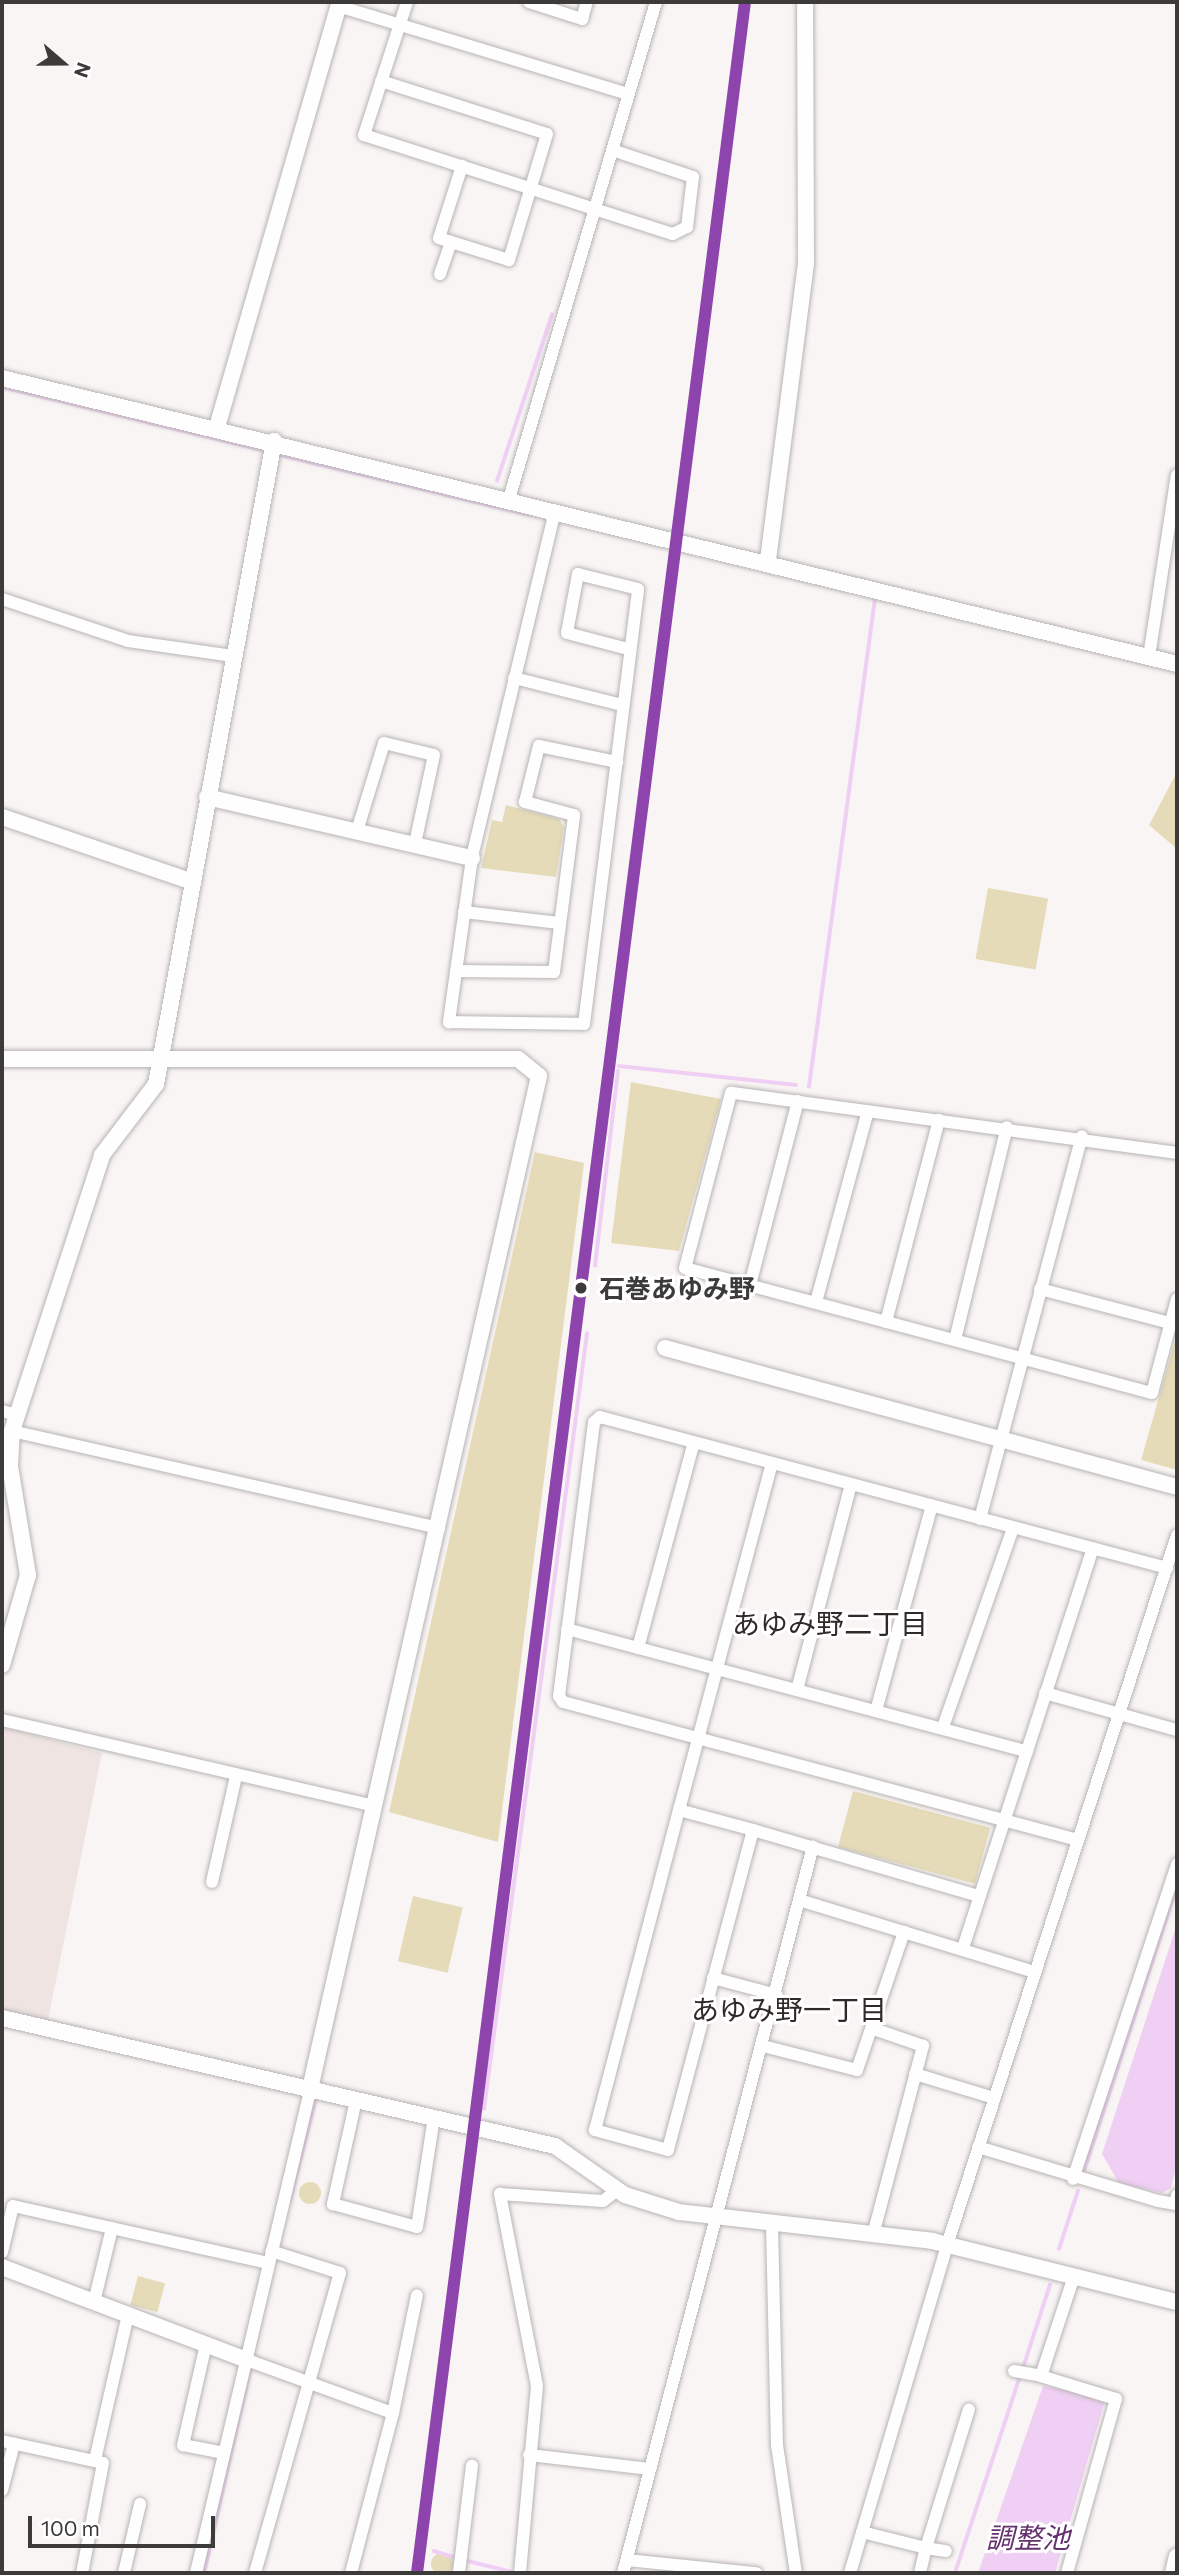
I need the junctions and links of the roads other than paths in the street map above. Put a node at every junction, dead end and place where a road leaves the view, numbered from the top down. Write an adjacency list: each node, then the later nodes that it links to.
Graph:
1 (407, 2): 7 (street)
2 (529, 2): 3 (street)
3 (587, 2)
4 (656, 2): 9 (street)
5 (805, 2): 22 (street)
6 (339, 4): 7 (street); 17 (street)
7 (399, 24): 8 (street); 9 (street)
8 (381, 81): 11 (street); 12 (street)
9 (628, 94): 10 (street)
10 (612, 150): 13 (street); 13 (street)
11 (462, 166): 12 (street); 14 (street)
12 (530, 188): 13 (street); 14 (street)
13 (595, 208): 20 (street)
14 (451, 242): 15 (street)
15 (440, 274)
16 (2, 378): 17 (street)
17 (217, 427): 18 (street)
18 (274, 441): 20 (street); 25 (street)
19 (1177, 475): 26 (street)
20 (509, 499): 21 (street)
21 (555, 511): 22 (street); 28 (street)
22 (768, 560): 26 (street)
23 (2, 598): 25 (street)
24 (628, 649): 24 (street); 29 (street)
25 (233, 656): 31 (street)
26 (1149, 657): 27 (street)
27 (1177, 664)
28 (514, 678): 29 (street); 35 (street)
29 (622, 705): 30 (street)
30 (617, 762): 38 (street); 39 (street)
31 (207, 797): 33 (street); 36 (street)
32 (2, 817): 36 (street)
33 (356, 831): 34 (street); 34 (street)
34 (415, 844): 35 (street)
35 (472, 858): 37 (street)
36 (192, 882): 41 (street)
37 (464, 912): 38 (street); 39 (street)
38 (559, 923): 39 (street)
39 (456, 971)
40 (2, 1059): 41 (street)
41 (162, 1060): 57 (street); 65 (street)
42 (798, 1101): 43 (street); 48 (street); 48 (street)
43 (868, 1111): 44 (street); 51 (street)
44 (939, 1120): 45 (street); 52 (street)
45 (1007, 1127): 46 (street); 54 (street)
46 (1082, 1136): 47 (street); 49 (street)
47 (1177, 1153)
48 (750, 1285): 51 (street)
49 (1041, 1289): 53 (street); 56 (street)
50 (1177, 1299): 53 (street)
51 (816, 1303): 52 (street)
52 (886, 1322): 54 (street)
53 (1174, 1325): 56 (street)
54 (955, 1340): 56 (street)
55 (665, 1348): 58 (street)
56 (1023, 1358): 58 (street)
57 (10, 1419): 65 (street); 72 (street)
58 (1001, 1440): 62 (street); 64 (street)
59 (694, 1442): 60 (street); 70 (street); 71 (street)
60 (772, 1463): 61 (street); 73 (street)
61 (851, 1484): 63 (street); 74 (street)
62 (1177, 1487)
63 (932, 1505): 64 (street); 76 (street)
64 (979, 1519): 66 (street)
65 (439, 1528): 84 (street)
66 (1013, 1528): 68 (street); 79 (street)
67 (1177, 1535): 69 (street)
68 (1093, 1549): 69 (street); 75 (street)
69 (1167, 1568): 77 (street)
70 (567, 1629): 71 (street); 81 (street)
71 (638, 1648): 73 (street)
72 (2, 1665)
73 (717, 1669): 74 (street); 81 (street)
74 (797, 1690): 76 (street)
75 (1045, 1693): 77 (street); 82 (street)
76 (876, 1710): 79 (street)
77 (1119, 1714): 80 (street); 88 (street)
78 (2, 1720): 83 (street)
79 (943, 1727): 82 (street)
80 (1177, 1730)
81 (698, 1738): 85 (street); 86 (street)
82 (1027, 1751): 86 (street)
83 (236, 1776): 84 (street); 91 (street)
84 (375, 1805): 103 (street)
85 (679, 1810): 87 (street); 97 (street)
86 (1004, 1820): 88 (street); 92 (street)
87 (753, 1830): 89 (street); 97 (street)
88 (1078, 1840): 96 (street)
89 (813, 1846): 92 (street); 93 (street)
90 (1177, 1864): 108 (street)
91 (212, 1882)
92 (979, 1896): 95 (street)
93 (799, 1900): 94 (street); 98 (street)
94 (904, 1932): 95 (street); 100 (street)
95 (963, 1948): 96 (street)
96 (1035, 1972): 104 (street)
97 (713, 1978): 98 (street)
98 (777, 1995): 101 (street)
99 (2, 2018): 103 (street)
100 (874, 2029): 101 (street); 102 (street)
101 (763, 2046): 111 (street)
102 (915, 2074): 104 (street); 114 (street)
103 (310, 2089): 105 (street); 117 (street)
104 (994, 2098): 107 (street)
105 (356, 2100): 106 (street); 106 (street)
106 (434, 2117): 109 (street)
107 (978, 2147): 108 (street); 115 (street)
108 (1073, 2179): 110 (street)
109 (617, 2190): 111 (street); 133 (street)
110 (1177, 2195)
111 (717, 2218): 112 (street); 136 (street)
112 (772, 2225): 114 (street); 152 (street)
113 (112, 2228): 116 (street); 117 (street); 121 (street)
114 (873, 2235): 115 (street)
115 (947, 2245): 119 (street); 139 (street)
116 (2, 2252)
117 (275, 2255): 125 (street); 128 (street)
118 (2, 2267): 121 (street)
119 (1074, 2276): 122 (street); 127 (street)
120 (417, 2295): 130 (street)
121 (94, 2302): 123 (street)
122 (1177, 2302)
123 (128, 2315): 124 (street); 134 (street)
124 (206, 2344): 125 (street); 132 (street)
125 (252, 2362): 128 (street); 132 (street)
126 (1014, 2371): 127 (street)
127 (1041, 2376): 155 (street)
128 (309, 2382): 130 (street); 147 (street)
129 (970, 2409): 140 (street)
130 (393, 2413): 148 (street)
131 (8, 2442): 134 (street); 137 (street)
132 (224, 2453): 146 (street)
133 (529, 2455): 136 (street); 150 (street)
134 (95, 2460): 144 (street)
135 (472, 2466): 149 (street)
136 (650, 2469): 143 (street)
137 (2, 2490)
138 (140, 2504): 145 (street)
139 (862, 2532): 140 (street); 153 (street)
140 (926, 2548): 141 (street); 154 (street)
141 (946, 2551)
142 (1177, 2556): 156 (street)
143 (625, 2567): 151 (street)
144 (82, 2573)
145 (124, 2573)
146 (196, 2573)
147 (255, 2573)
148 (351, 2573)
149 (459, 2573)
150 (520, 2573)
151 (756, 2573)
152 (796, 2573)
153 (850, 2573)
154 (920, 2573)
155 (1067, 2573)
156 (1172, 2573)

